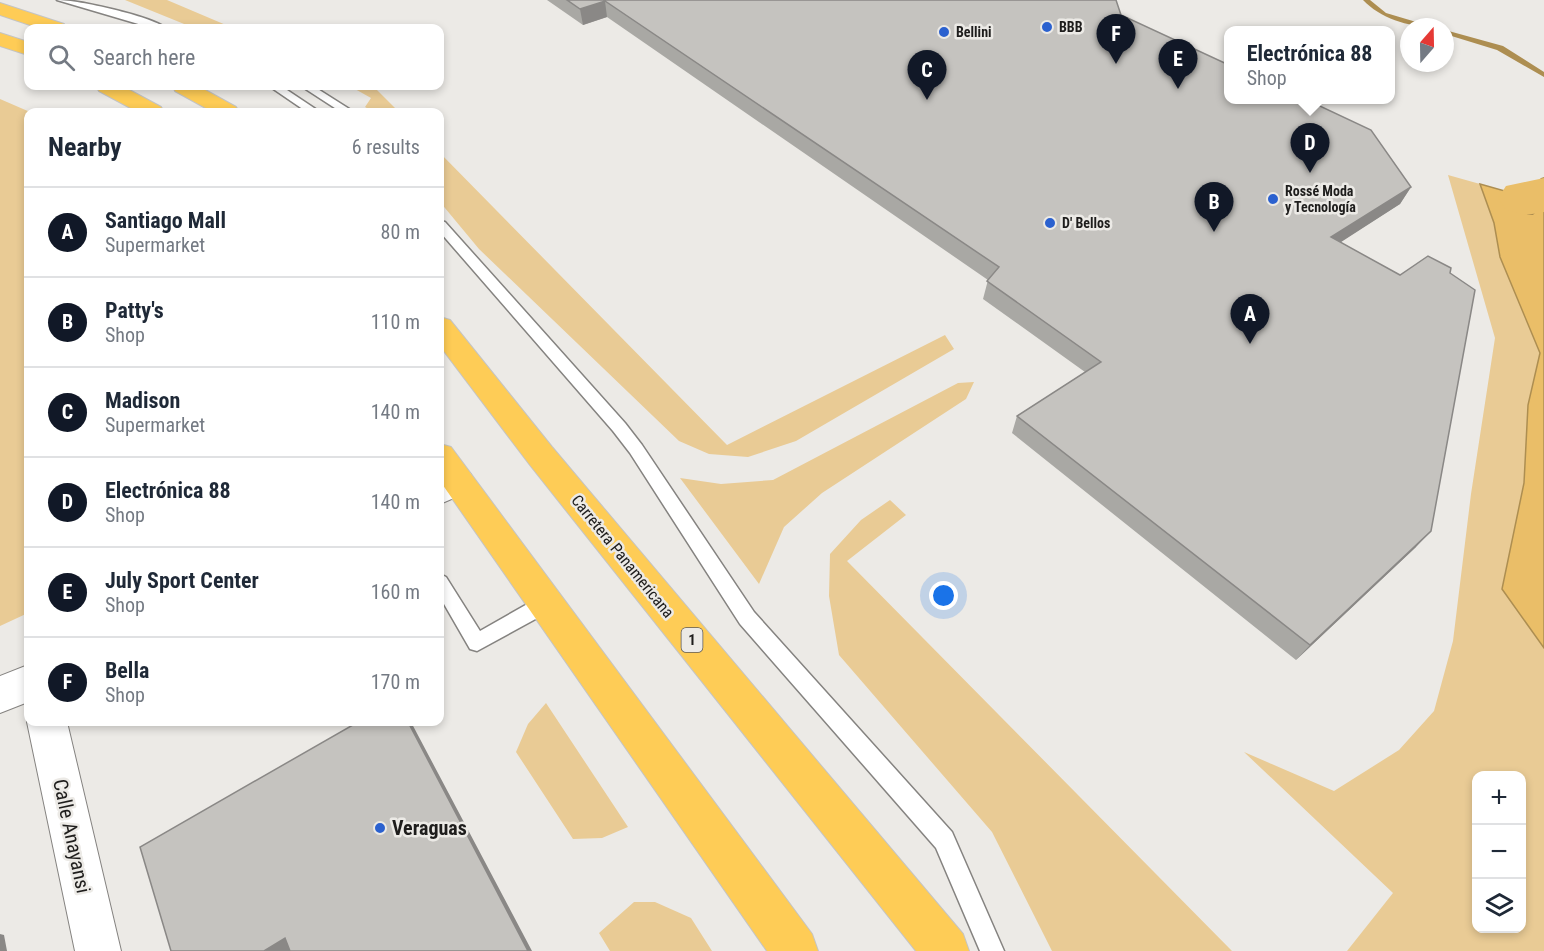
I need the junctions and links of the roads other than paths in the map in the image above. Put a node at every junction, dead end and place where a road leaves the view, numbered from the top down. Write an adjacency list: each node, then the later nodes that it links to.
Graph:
1 (62, 0): 4 (lane)
2 (0, 9): 3 (highway)
3 (45, 24)
4 (148, 24)
5 (0, 39): 6 (highway)
6 (24, 48)
7 (114, 90): 11 (highway)
8 (190, 90): 12 (highway)
9 (280, 90): 13 (lane)
10 (312, 90): 14 (lane)
11 (146, 108)
12 (221, 108)
13 (308, 108)
14 (342, 108)
15 (444, 230): 26 (lane)
16 (444, 332): 25 (highway, Carretera Panamericana / 1)
17 (446, 477): 19 (highway)
18 (444, 589): 19 (lane)
19 (545, 604): 24 (highway)
20 (24, 685): 21 (street)
21 (0, 695)
22 (48, 726): 23 (street, Calle Anayansi)
23 (98, 951)
24 (795, 951)
25 (946, 951)
26 (992, 951)

